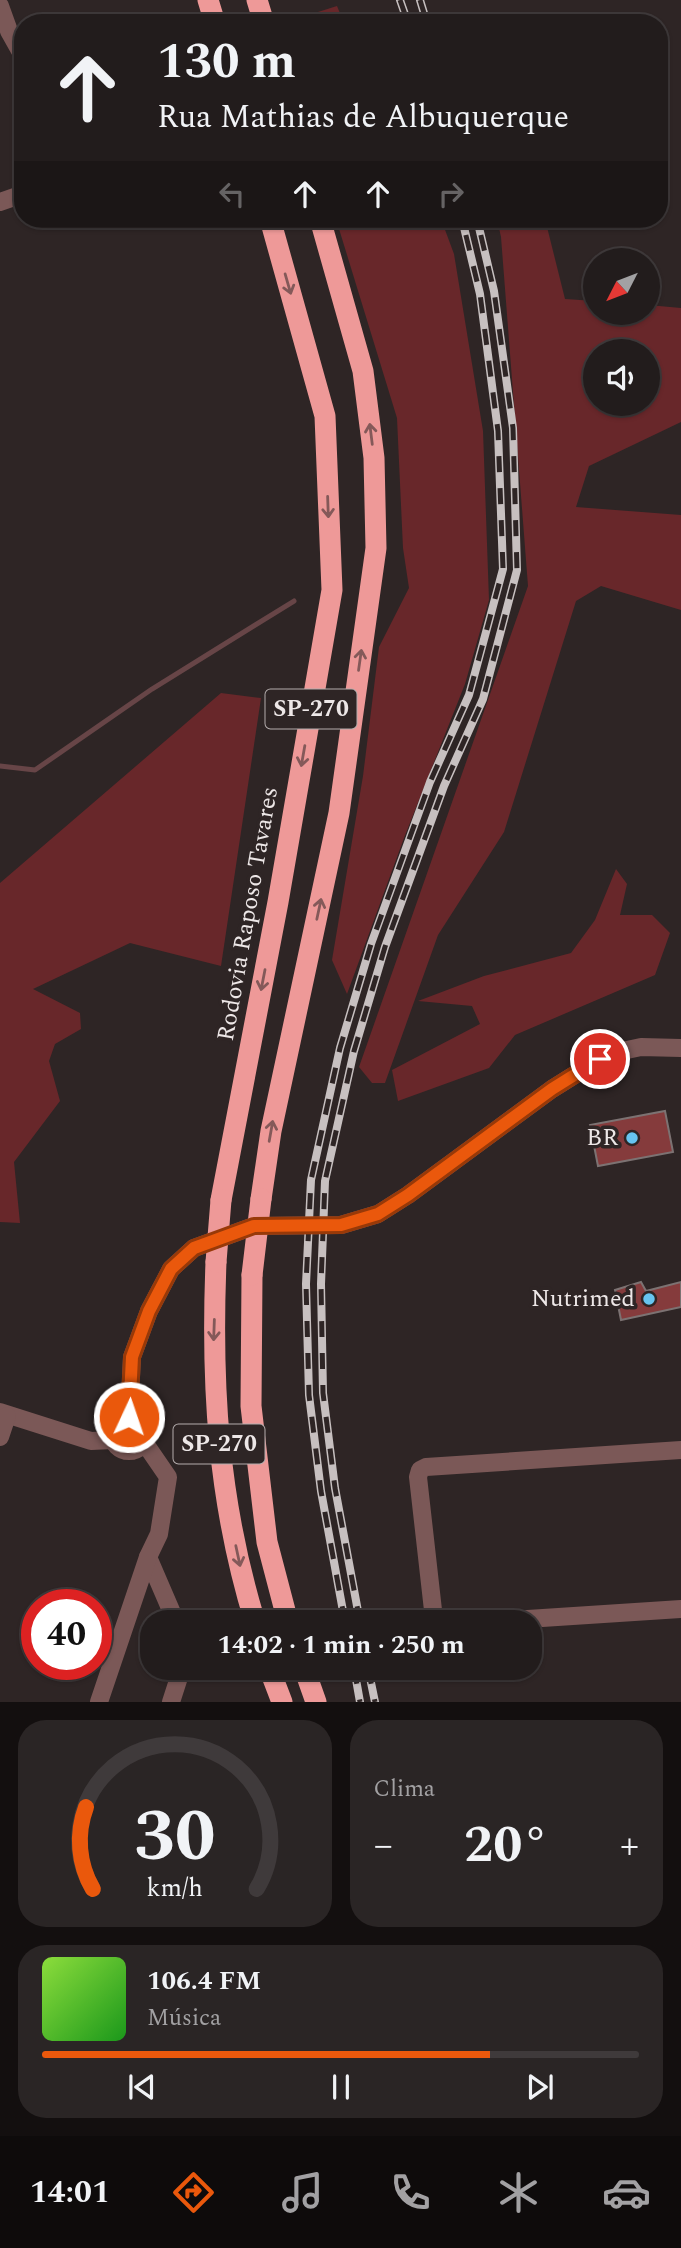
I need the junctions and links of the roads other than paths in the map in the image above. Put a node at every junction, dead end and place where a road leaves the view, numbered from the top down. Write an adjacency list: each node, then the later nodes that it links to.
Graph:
1 (0, 6): 2 (street)
2 (14, 40)
3 (273, 228): 15 (highway, Rodovia Raposo Tavares / SP-270, one-way to 15, bridge)
4 (323, 228): 16 (highway, SP-270, one-way to 4, bridge)
5 (681, 1048): 7 (street)
6 (3, 1414): 8 (street); 9 (street)
7 (129, 1417): 9 (street); 10 (street)
8 (0, 1437)
9 (113, 1440): 10 (street)
10 (144, 1442): 12 (street)
11 (681, 1450): 17 (street)
12 (148, 1557): 14 (street); 22 (street)
13 (681, 1609): 18 (street)
14 (171, 1610)
15 (251, 1610)
16 (285, 1610)
17 (433, 1610)
18 (542, 1618)
19 (178, 1680): 23 (street)
20 (274, 1680): 24 (highway)
21 (308, 1680): 25 (highway)
22 (99, 1702)
23 (171, 1702)
24 (282, 1702)
25 (316, 1702)

